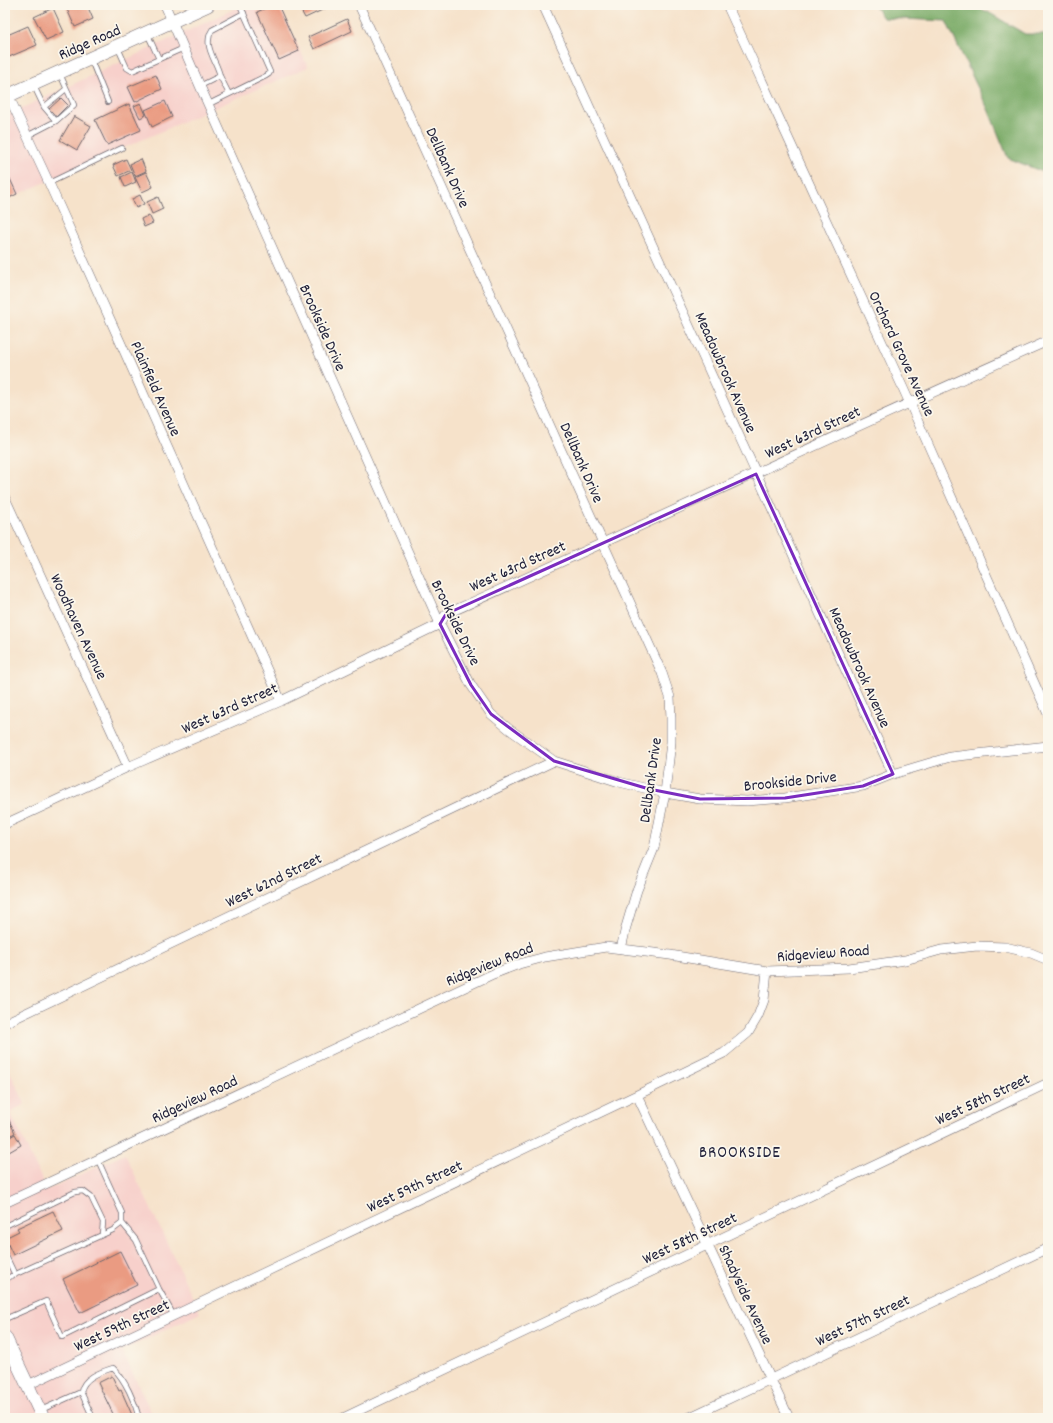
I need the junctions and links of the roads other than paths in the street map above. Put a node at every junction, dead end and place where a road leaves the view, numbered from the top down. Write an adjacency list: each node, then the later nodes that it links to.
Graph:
1 (165, 5): 8 (street, Brookside Drive)
2 (208, 5): 8 (main road, Ridge Road)
3 (240, 5): 7 (lane)
4 (359, 5): 32 (street, Dellbank Drive)
5 (543, 5): 30 (street, Meadowbrook Avenue)
6 (727, 5): 29 (street, Orchard Grove Avenue)
7 (244, 13): 15 (lane); 20 (lane)
8 (172, 22): 9 (main road, Ridge Road); 11 (street, Brookside Drive)
9 (147, 33): 10 (main road, Ridge Road); 13 (lane)
10 (117, 47): 12 (main road, Ridge Road); 13 (lane)
11 (184, 48): 13 (lane); 17 (street, Brookside Drive)
12 (90, 59): 14 (main road, Ridge Road); 21 (lane)
13 (159, 59)
14 (59, 73): 16 (main road, Ridge Road); 18 (lane)
15 (220, 76): 17 (lane); 20 (lane)
16 (34, 84): 19 (main road, Ridge Road); 23 (lane)
17 (200, 86): 22 (street, Brookside Drive)
18 (66, 89): 23 (lane); 24 (lane)
19 (6, 94): 25 (street, Plainfield Avenue)
20 (229, 94): 22 (lane)
21 (108, 102)
22 (209, 104): 33 (street, Brookside Drive)
23 (44, 107): 24 (lane)
24 (56, 121): 25 (lane)
25 (27, 136): 27 (street, Plainfield Avenue)
26 (122, 148): 27 (lane)
27 (49, 183): 34 (street, Plainfield Avenue)
28 (1048, 341): 29 (street, West 63rd Street)
29 (909, 402): 30 (street, West 63rd Street); 35 (street, Orchard Grove Avenue)
30 (756, 474): 32 (street, West 63rd Street); 39 (street, Meadowbrook Avenue)
31 (5, 498): 38 (street, Woodhaven Avenue)
32 (604, 543): 33 (street, West 63rd Street); 40 (street, Dellbank Drive)
33 (440, 624): 34 (street, West 63rd Street); 37 (street, Brookside Drive)
34 (281, 701): 38 (street, West 63rd Street)
35 (1048, 714)
36 (1048, 746): 39 (street, Brookside Drive)
37 (554, 761): 40 (street, Brookside Drive); 45 (street, West 62nd Street)
38 (128, 767): 41 (street, West 63rd Street)
39 (893, 774): 40 (street, Brookside Drive)
40 (665, 793): 42 (street, Dellbank Drive)
41 (5, 824)
42 (621, 949): 44 (street, Ridgeview Road); 48 (street, Ridgeview Road)
43 (1048, 960): 44 (street, Ridgeview Road)
44 (767, 971): 47 (street, West 59th Street)
45 (5, 1023)
46 (1048, 1083): 53 (street, West 58th Street)
47 (637, 1095): 53 (street, Shadyside Avenue); 59 (street, West 59th Street)
48 (98, 1160): 49 (street, Ridgeview Road); 50 (lane)
49 (5, 1203)
50 (122, 1222): 52 (lane); 58 (lane)
51 (5, 1226): 52 (lane)
52 (102, 1236): 56 (lane)
53 (707, 1245): 62 (street, Shadyside Avenue); 68 (street, West 58th Street)
54 (1048, 1248): 62 (street, West 57th Street)
55 (5, 1254): 56 (lane)
56 (15, 1275): 57 (lane)
57 (5, 1279)
58 (159, 1288): 59 (lane); 60 (lane)
59 (174, 1316): 63 (street, West 59th Street)
60 (5, 1319)
61 (5, 1337): 63 (main road)
62 (770, 1379): 69 (street, West 57th Street); 70 (street, Shadyside Avenue)
63 (28, 1385): 65 (main road)
64 (81, 1392): 65 (lane); 66 (lane); 67 (lane)
65 (41, 1415)
66 (93, 1418)
67 (139, 1418)
68 (343, 1418)
69 (688, 1418)
70 (789, 1418)

